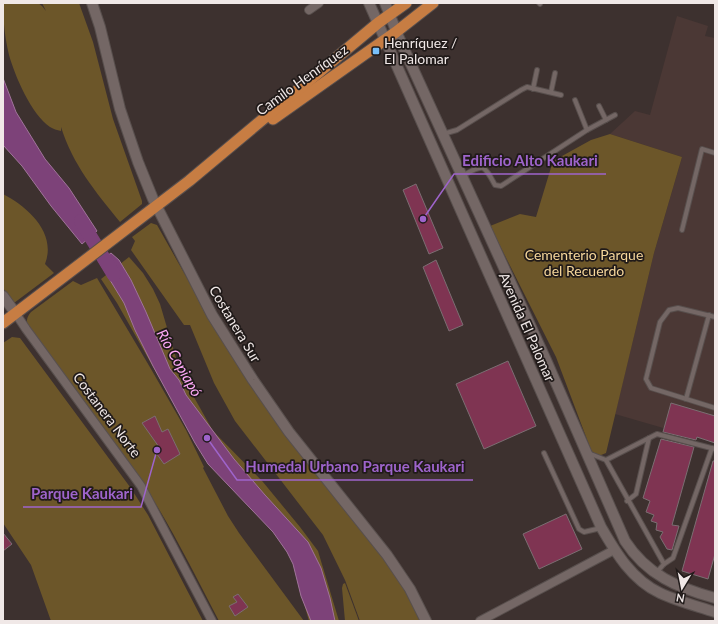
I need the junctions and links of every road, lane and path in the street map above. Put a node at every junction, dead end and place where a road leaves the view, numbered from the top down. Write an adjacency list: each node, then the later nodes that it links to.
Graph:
1 (92, 3): 27 (street, Costanera Sur)
2 (319, 3): 7 (street)
3 (369, 3): 9 (street, Avenida El Palomar)
4 (385, 3): 8 (street, Avenida El Palomar)
5 (406, 3): 8 (main road, Camilo Henríquez)
6 (433, 3): 10 (main road, Camilo Henríquez)
7 (309, 10)
8 (390, 15): 9 (main road, Camilo Henríquez); 10 (street, Avenida El Palomar)
9 (378, 23): 11 (street, Avenida El Palomar); 26 (main road, Camilo Henríquez)
10 (396, 32): 11 (main road, Camilo Henríquez); 22 (street, Avenida El Palomar)
11 (385, 38): 23 (street, Avenida El Palomar); 26 (main road, Camilo Henríquez)
12 (537, 70): 14 (lane)
13 (555, 73): 15 (lane)
14 (533, 89): 15 (lane); 22 (lane)
15 (551, 92): 16 (lane)
16 (561, 95)
17 (575, 100): 21 (lane)
18 (599, 106): 20 (lane)
19 (615, 115): 20 (lane)
20 (606, 120): 21 (lane)
21 (587, 130): 25 (lane)
22 (443, 134): 23 (street); 25 (street, Avenida El Palomar)
23 (428, 138): 37 (street, Avenida El Palomar)
24 (715, 153): 28 (lane)
25 (462, 176): 38 (street, Avenida El Palomar)
26 (189, 181): 27 (main road, Camilo Henríquez)
27 (156, 206): 30 (main road, Camilo Henríquez); 52 (street, Costanera Sur)
28 (682, 230)
29 (3, 296): 30 (street, Costanera Norte)
30 (16, 314): 33 (main road, Camilo Henríquez); 51 (street, Costanera Norte)
31 (709, 315): 32 (lane); 34 (lane); 34 (lane)
32 (715, 317)
33 (3, 323)
34 (686, 399): 35 (lane)
35 (715, 408)
36 (649, 438): 39 (lane); 41 (lane); 42 (lane)
37 (562, 440): 38 (street); 43 (street, Avenida El Palomar)
38 (585, 449): 41 (lane); 46 (street, Avenida El Palomar)
39 (714, 449): 45 (lane)
40 (544, 453): 43 (lane)
41 (606, 460): 42 (lane)
42 (627, 500): 45 (lane)
43 (601, 528): 44 (street, Avenida El Palomar)
44 (614, 550): 49 (street, Avenida El Palomar); 53 (street)
45 (664, 564): 46 (lane)
46 (656, 574): 47 (street, Avenida El Palomar)
47 (694, 592): 48 (street, Avenida El Palomar); 49 (street)
48 (715, 598)
49 (689, 603): 50 (street, Avenida El Palomar)
50 (715, 612)
51 (212, 621)
52 (426, 621)
53 (480, 621)

